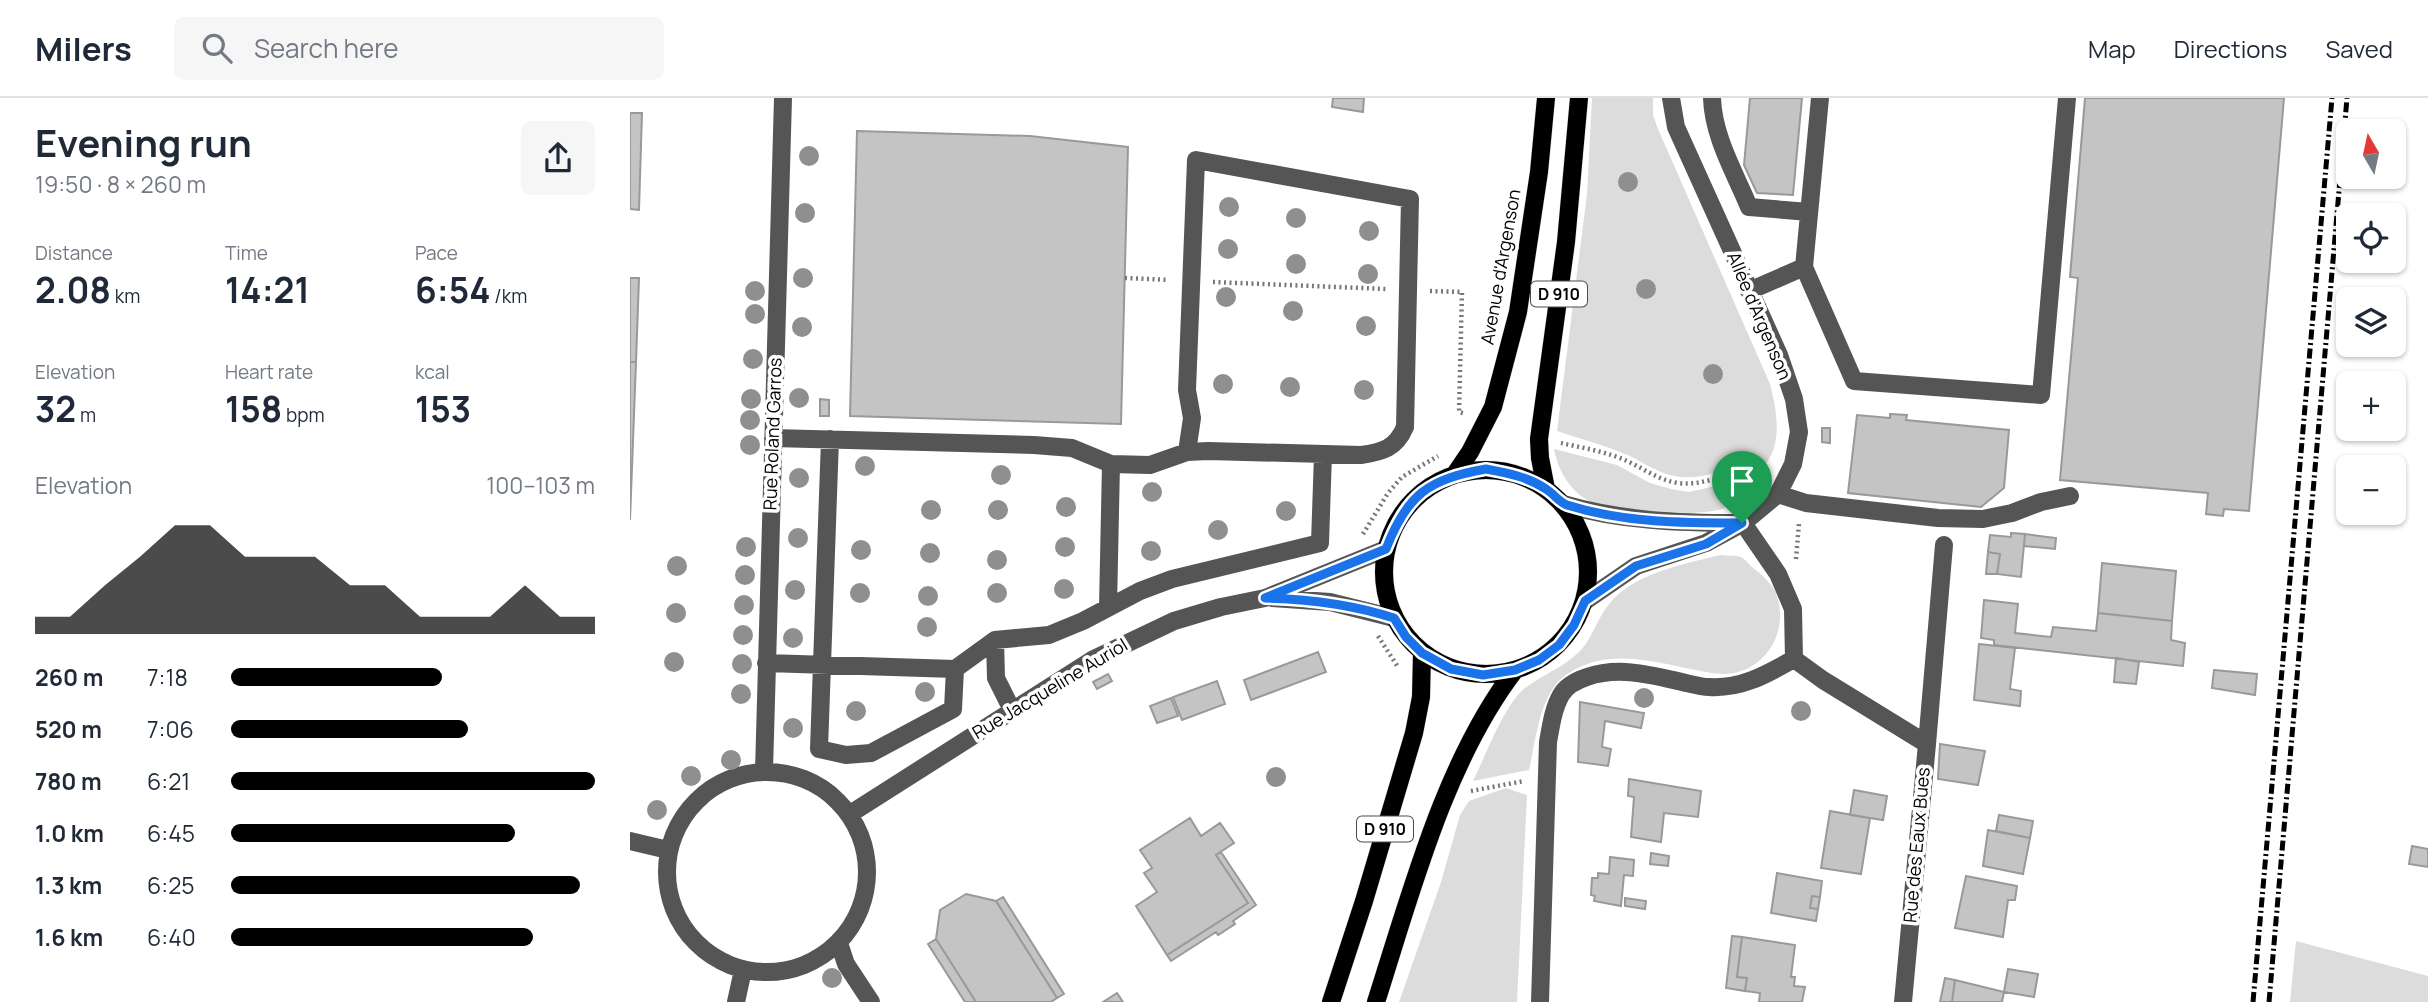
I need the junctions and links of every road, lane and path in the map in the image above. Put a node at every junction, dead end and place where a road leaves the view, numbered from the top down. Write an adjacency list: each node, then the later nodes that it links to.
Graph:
1 (783, 98): 13 (street, Rue Roland Garros)
2 (1546, 98): 19 (main road, Avenue d'Argenson / D 910)
3 (1578, 98): 20 (main road, D 910)
4 (1671, 98): 10 (street, Allée d’Argenson)
5 (1712, 98): 8 (street)
6 (1820, 98): 8 (street)
7 (2067, 98): 9 (street)
8 (1809, 212): 9 (street)
9 (1804, 267): 10 (street)
10 (1749, 291): 21 (street, Allée d’Argenson)
11 (1468, 414): 12 (path)
12 (1463, 426)
13 (773, 438): 14 (street); 35 (street, Rue Roland Garros)
14 (830, 439): 18 (street); 36 (street)
15 (1187, 452): 17 (street); 17 (street); 18 (street)
16 (1446, 452): 25 (path)
17 (1323, 454): 30 (street)
18 (1111, 464): 30 (street)
19 (1455, 474): 20 (main road); 27 (main road)
20 (1546, 489): 23 (main road)
21 (1778, 494): 22 (street); 24 (street, Allée d’Argenson)
22 (2070, 496)
23 (1563, 504): 24 (street); 29 (main road)
24 (1742, 523): 29 (street, Allée d’Argenson); 34 (street)
25 (1360, 537)
26 (1944, 545): 40 (street)
27 (1386, 549): 28 (street, Rue Jacqueline Auriol); 31 (main road)
28 (1265, 598): 31 (street, Rue Jacqueline Auriol); 39 (street, Rue Jacqueline Auriol)
29 (1585, 601): 38 (main road)
30 (1108, 607): 32 (street)
31 (1394, 618): 33 (main road)
32 (995, 640): 37 (street); 39 (street)
33 (1422, 653): 38 (main road); 49 (main road, D 910)
34 (1794, 659): 40 (street, Rue des Eaux Bues); 51 (street)
35 (766, 663): 36 (street); 41 (street, Rue Roland Garros)
36 (822, 665): 37 (street); 37 (street)
37 (956, 669)
38 (1515, 670): 50 (main road, D 910)
39 (1012, 710): 42 (street, Rue Jacqueline Auriol)
40 (1927, 744): 52 (street, Rue des Eaux Bues)
41 (764, 771): 42 (street); 44 (street)
42 (850, 814): 45 (street)
43 (630, 841): 44 (street)
44 (668, 850): 46 (street)
45 (839, 943): 46 (street); 48 (street)
46 (743, 970): 47 (street)
47 (736, 1002)
48 (871, 1002)
49 (1331, 1002)
50 (1377, 1002)
51 (1541, 1002)
52 (1903, 1002)

